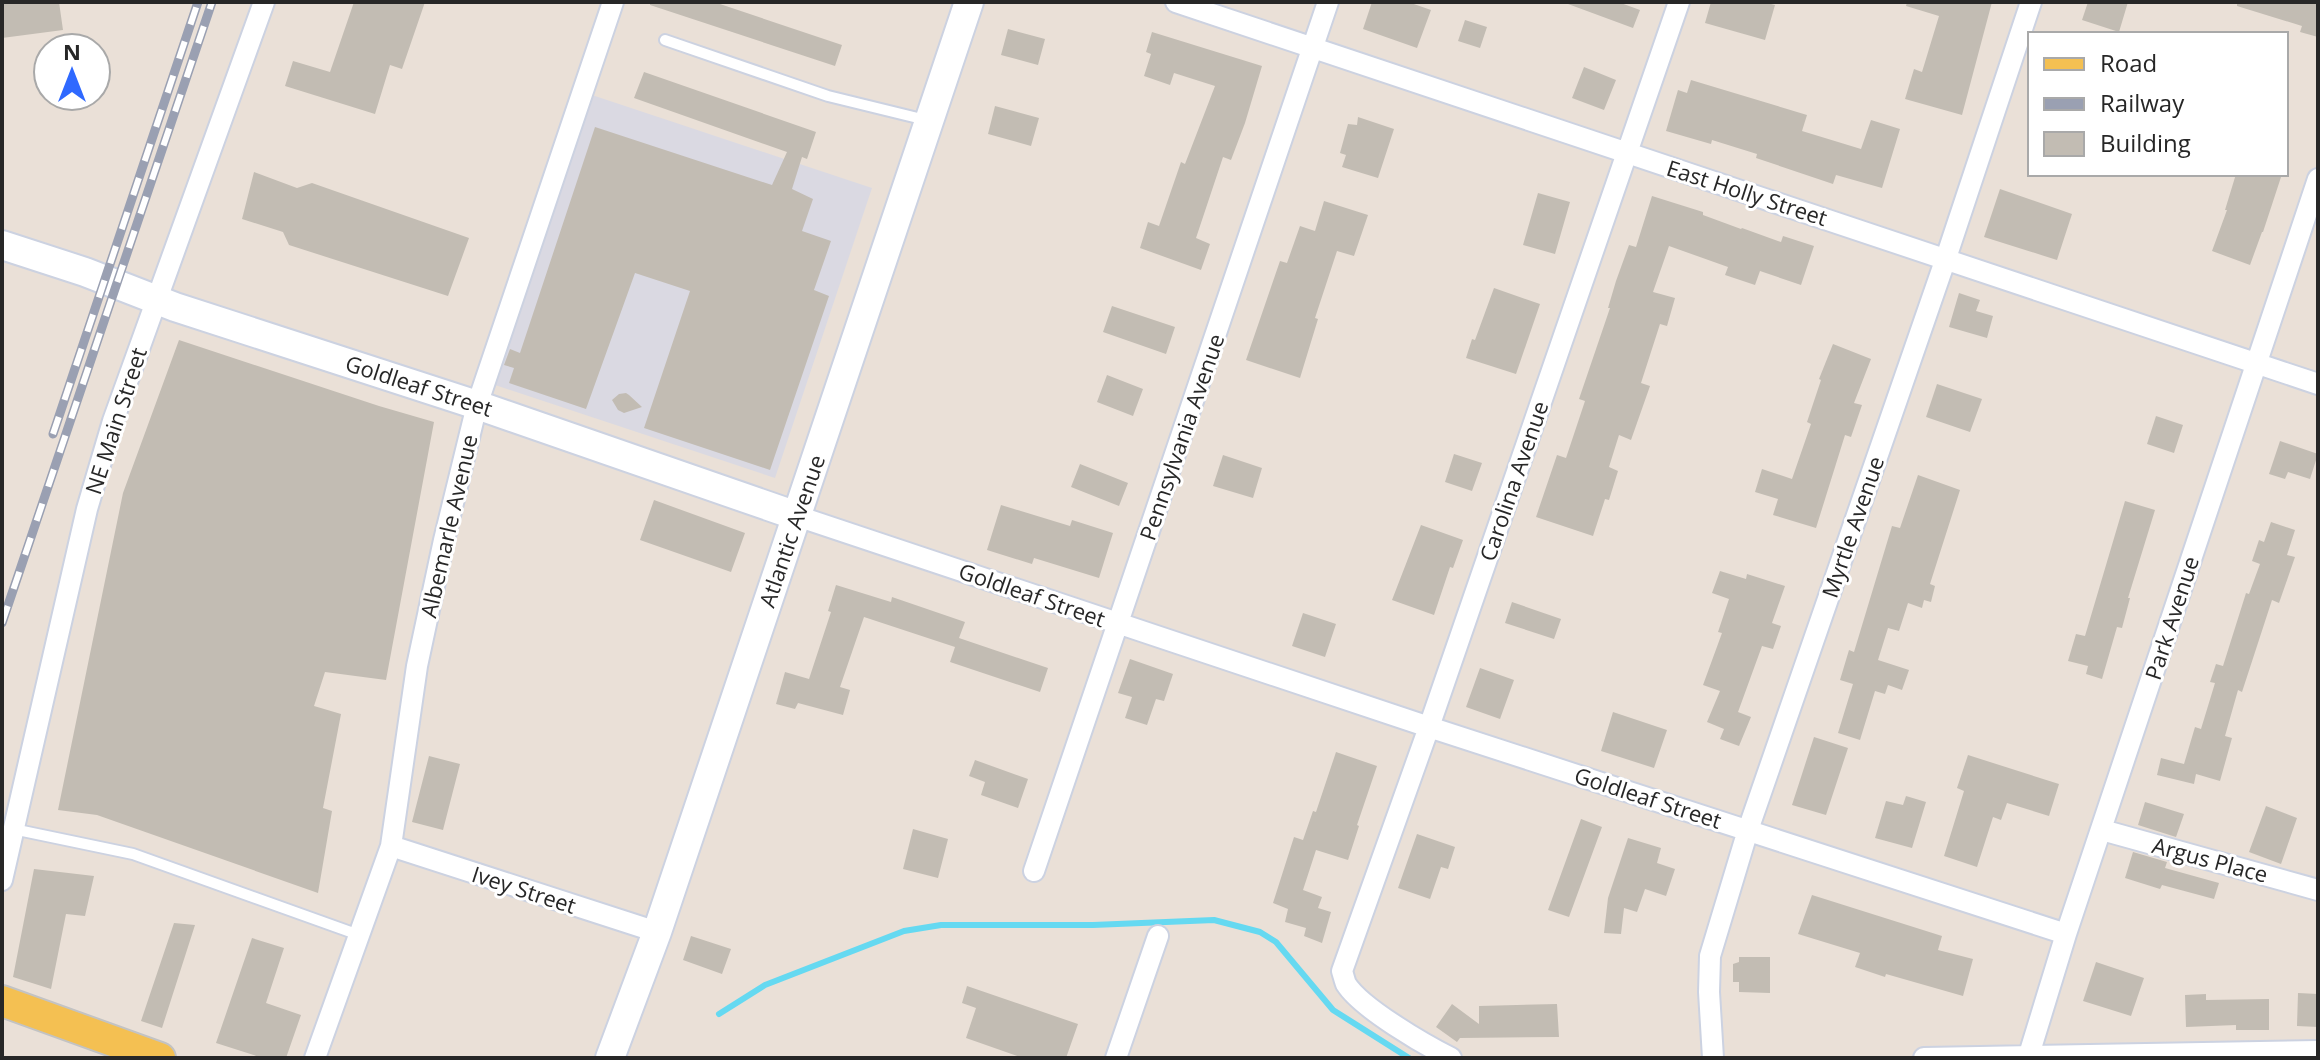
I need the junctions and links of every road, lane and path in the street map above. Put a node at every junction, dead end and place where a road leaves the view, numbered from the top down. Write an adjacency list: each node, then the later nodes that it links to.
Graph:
1 (264, 2): 15 (street, NE Main Street)
2 (613, 2): 18 (street, Albemarle Avenue)
3 (969, 2): 10 (main road, Atlantic Avenue)
4 (1176, 2): 9 (street, East Holly Street)
5 (1328, 2): 9 (street, Pennsylvania Avenue)
6 (1679, 2): 11 (street, Carolina Avenue)
7 (2031, 2): 14 (street, Myrtle Avenue)
8 (665, 40): 10 (lane)
9 (1313, 47): 11 (street, East Holly Street); 20 (street, Pennsylvania Avenue)
10 (928, 120): 19 (main road, Atlantic Avenue)
11 (1626, 154): 14 (street, East Holly Street); 21 (street, Carolina Avenue)
12 (2318, 179): 16 (street, Park Avenue)
13 (2, 245): 15 (main road, Goldleaf Street)
14 (1946, 258): 16 (street, East Holly Street); 23 (street, Myrtle Avenue)
15 (157, 300): 18 (main road, Goldleaf Street); 22 (street, NE Main Street)
16 (2256, 363): 17 (street, East Holly Street); 24 (street, Park Avenue)
17 (2318, 384)
18 (477, 405): 19 (main road, Goldleaf Street); 25 (street, Albemarle Avenue)
19 (797, 516): 20 (street, Goldleaf Street); 30 (main road, Atlantic Avenue)
20 (1119, 624): 21 (street, Goldleaf Street); 27 (street, Pennsylvania Avenue)
21 (1429, 727): 23 (street, Goldleaf Street); 40 (street, Carolina Avenue)
22 (13, 829): 26 (street, NE Main Street); 32 (lane)
23 (1748, 830): 31 (street, Goldleaf Street); 41 (street, Myrtle Avenue)
24 (2102, 830): 29 (street, Argus Place); 31 (street, Park Avenue)
25 (391, 846): 30 (street, Ivey Street); 32 (street, Albemarle Avenue)
26 (5, 851): 28 (street, NE Main Street)
27 (1034, 871)
28 (2, 880)
29 (2318, 890)
30 (657, 932): 38 (main road, Atlantic Avenue)
31 (2066, 934): 43 (street, Park Avenue)
32 (359, 935): 37 (street, Albemarle Avenue)
33 (1158, 936): 39 (street)
34 (2, 1001): 36 (main road)
35 (2318, 1051): 43 (street)
36 (160, 1058)
37 (315, 1058)
38 (610, 1058)
39 (1116, 1058)
40 (1451, 1058)
41 (1713, 1058)
42 (1924, 1058): 43 (street)
43 (2028, 1058)

